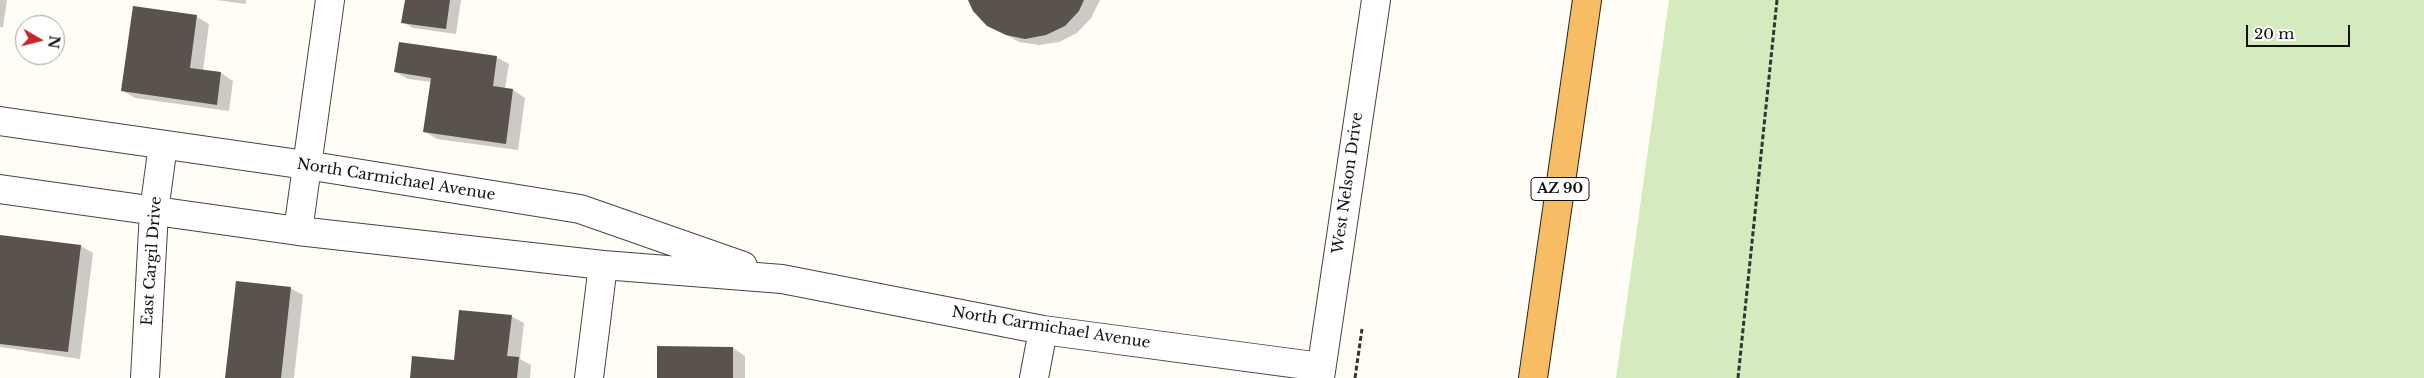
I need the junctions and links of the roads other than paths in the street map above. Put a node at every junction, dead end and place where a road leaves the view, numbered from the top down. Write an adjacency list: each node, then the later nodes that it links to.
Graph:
1 (330, 0): 6 (street)
2 (1376, 0): 13 (street, West Nelson Drive)
3 (1587, 0): 17 (highway, AZ 90)
4 (0, 121): 5 (street, North Carmichael Avenue)
5 (163, 145): 6 (street, North Carmichael Avenue); 8 (street, East Cargil Drive)
6 (306, 165): 9 (street); 11 (street, North Carmichael Avenue)
7 (0, 189): 8 (street, North Carmichael Avenue)
8 (154, 211): 9 (street, North Carmichael Avenue); 14 (street, East Cargil Drive)
9 (298, 231): 10 (street, North Carmichael Avenue)
10 (603, 265): 11 (street, North Carmichael Avenue); 15 (street)
11 (782, 279): 12 (street, North Carmichael Avenue)
12 (1043, 330): 13 (street, North Carmichael Avenue); 16 (street)
13 (1320, 372)
14 (145, 378)
15 (589, 378)
16 (1034, 378)
17 (1533, 378)

